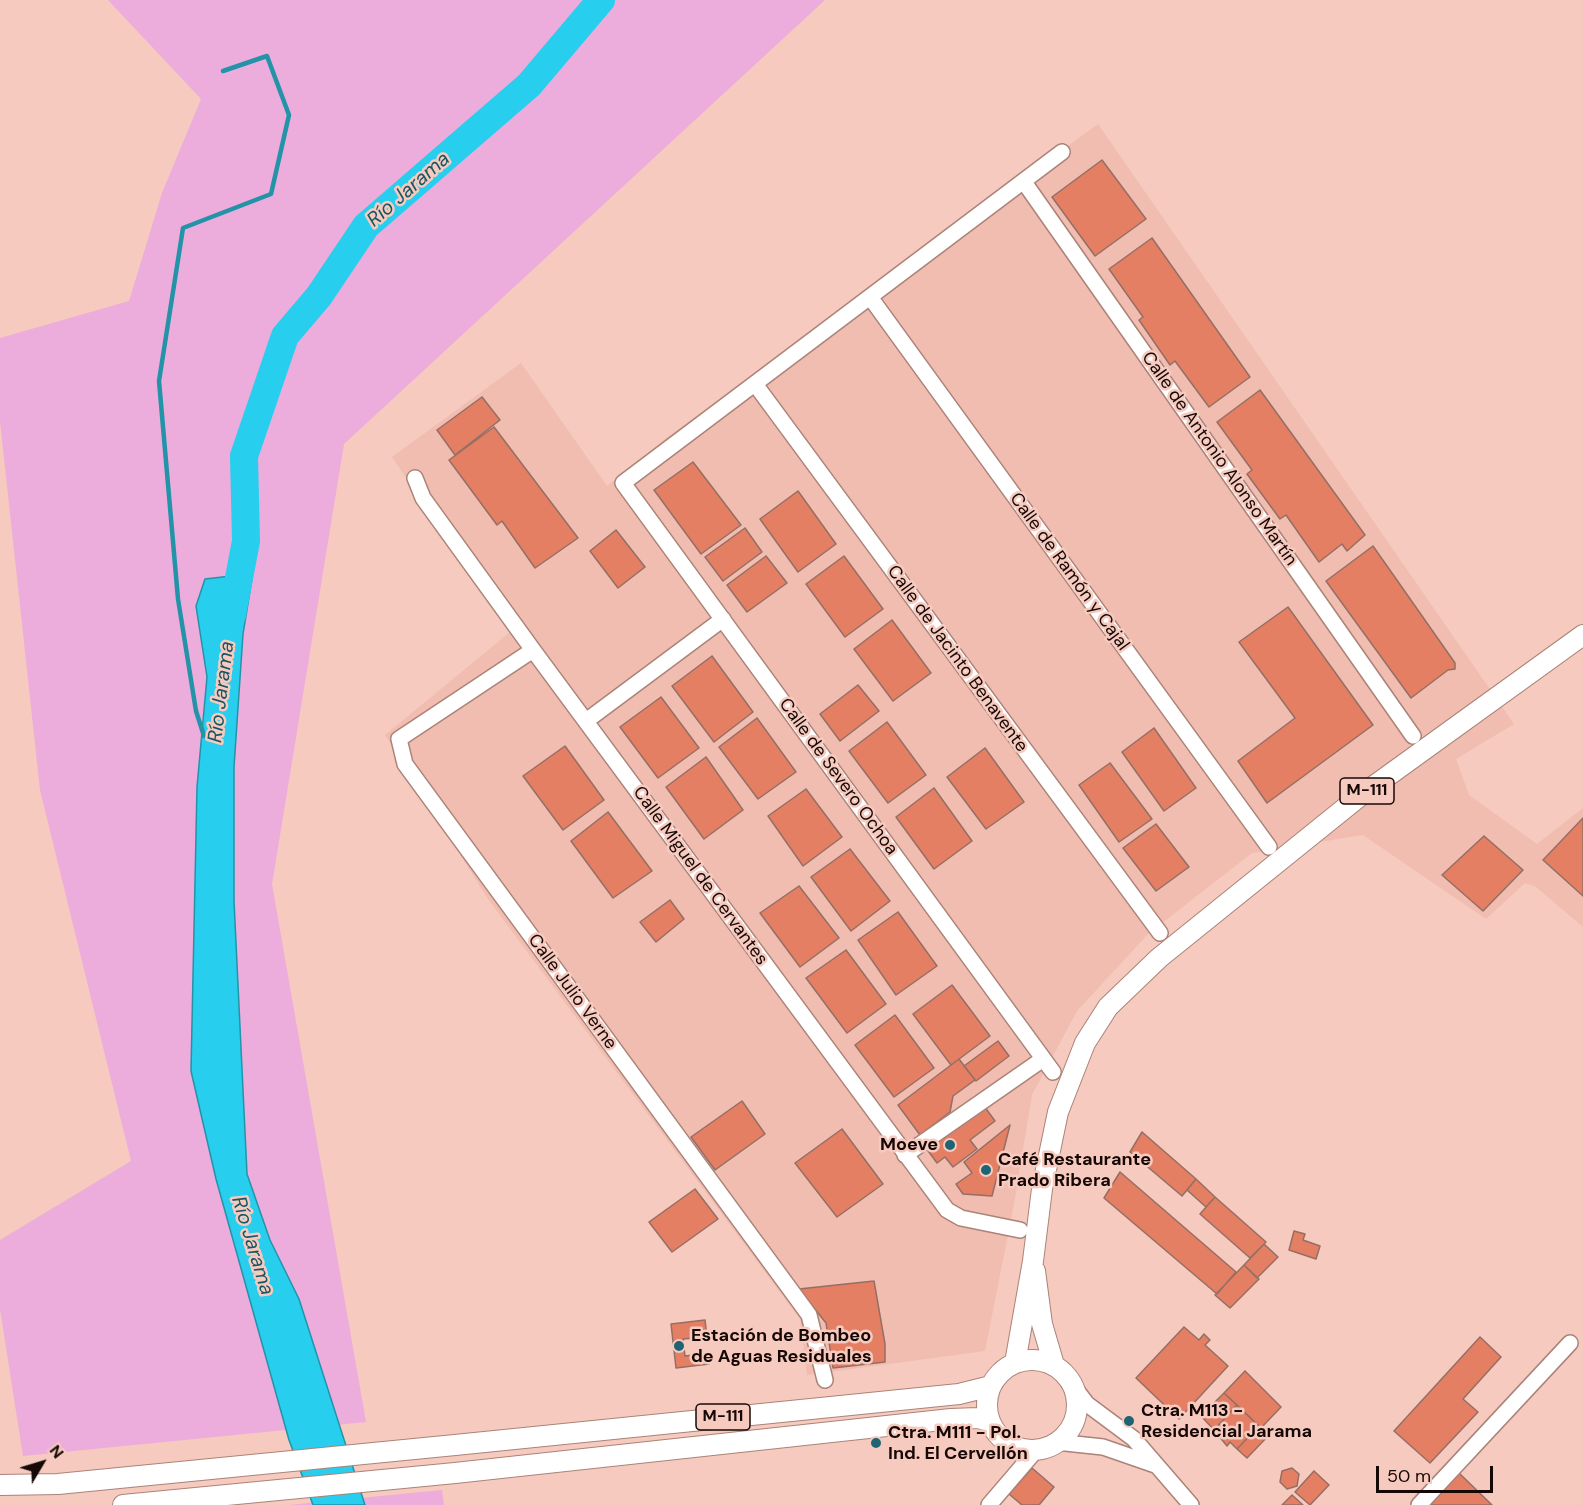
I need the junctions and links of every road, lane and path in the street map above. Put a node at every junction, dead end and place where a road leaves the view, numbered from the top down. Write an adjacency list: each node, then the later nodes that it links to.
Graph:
1 (1062, 153): 2 (street)
2 (1024, 182): 3 (street); 10 (street, Calle de Antonio Alonso Martín)
3 (870, 297): 4 (street); 11 (street, Calle de Ramón y Cajal)
4 (755, 384): 6 (street, Calle de Severo Ochoa); 12 (street, Calle de Jacinto Benavente)
5 (415, 478): 8 (street, Calle Miguel de Cervantes)
6 (723, 620): 9 (street); 13 (street, Calle de Severo Ochoa)
7 (1583, 635): 17 (main road, M-111)
8 (533, 650): 9 (street, Calle Miguel de Cervantes); 21 (street, Calle Julio Verne)
9 (586, 721): 15 (street, Calle Miguel de Cervantes)
10 (1413, 736)
11 (1269, 847)
12 (1160, 933)
13 (1043, 1059): 14 (street, Calle de Severo Ochoa); 15 (street)
14 (1053, 1072)
15 (905, 1155): 16 (street, Calle Miguel de Cervantes)
16 (1020, 1230)
17 (1033, 1261): 19 (main road, M-111); 20 (main road, M-111)
18 (1570, 1343): 32 (street)
19 (1015, 1363): 20 (main road); 22 (main road)
20 (1054, 1365): 23 (main road, M-111)
21 (825, 1380)
22 (991, 1386): 24 (main road); 28 (main road, M-111)
23 (1074, 1388): 25 (main road); 27 (street)
24 (990, 1421): 26 (main road); 29 (main road, M-111)
25 (1056, 1442): 26 (main road); 27 (street)
26 (1037, 1449): 30 (street)
27 (1156, 1465): 31 (street)
28 (0, 1485)
29 (123, 1505)
30 (989, 1505)
31 (1191, 1505)
32 (1419, 1505)

